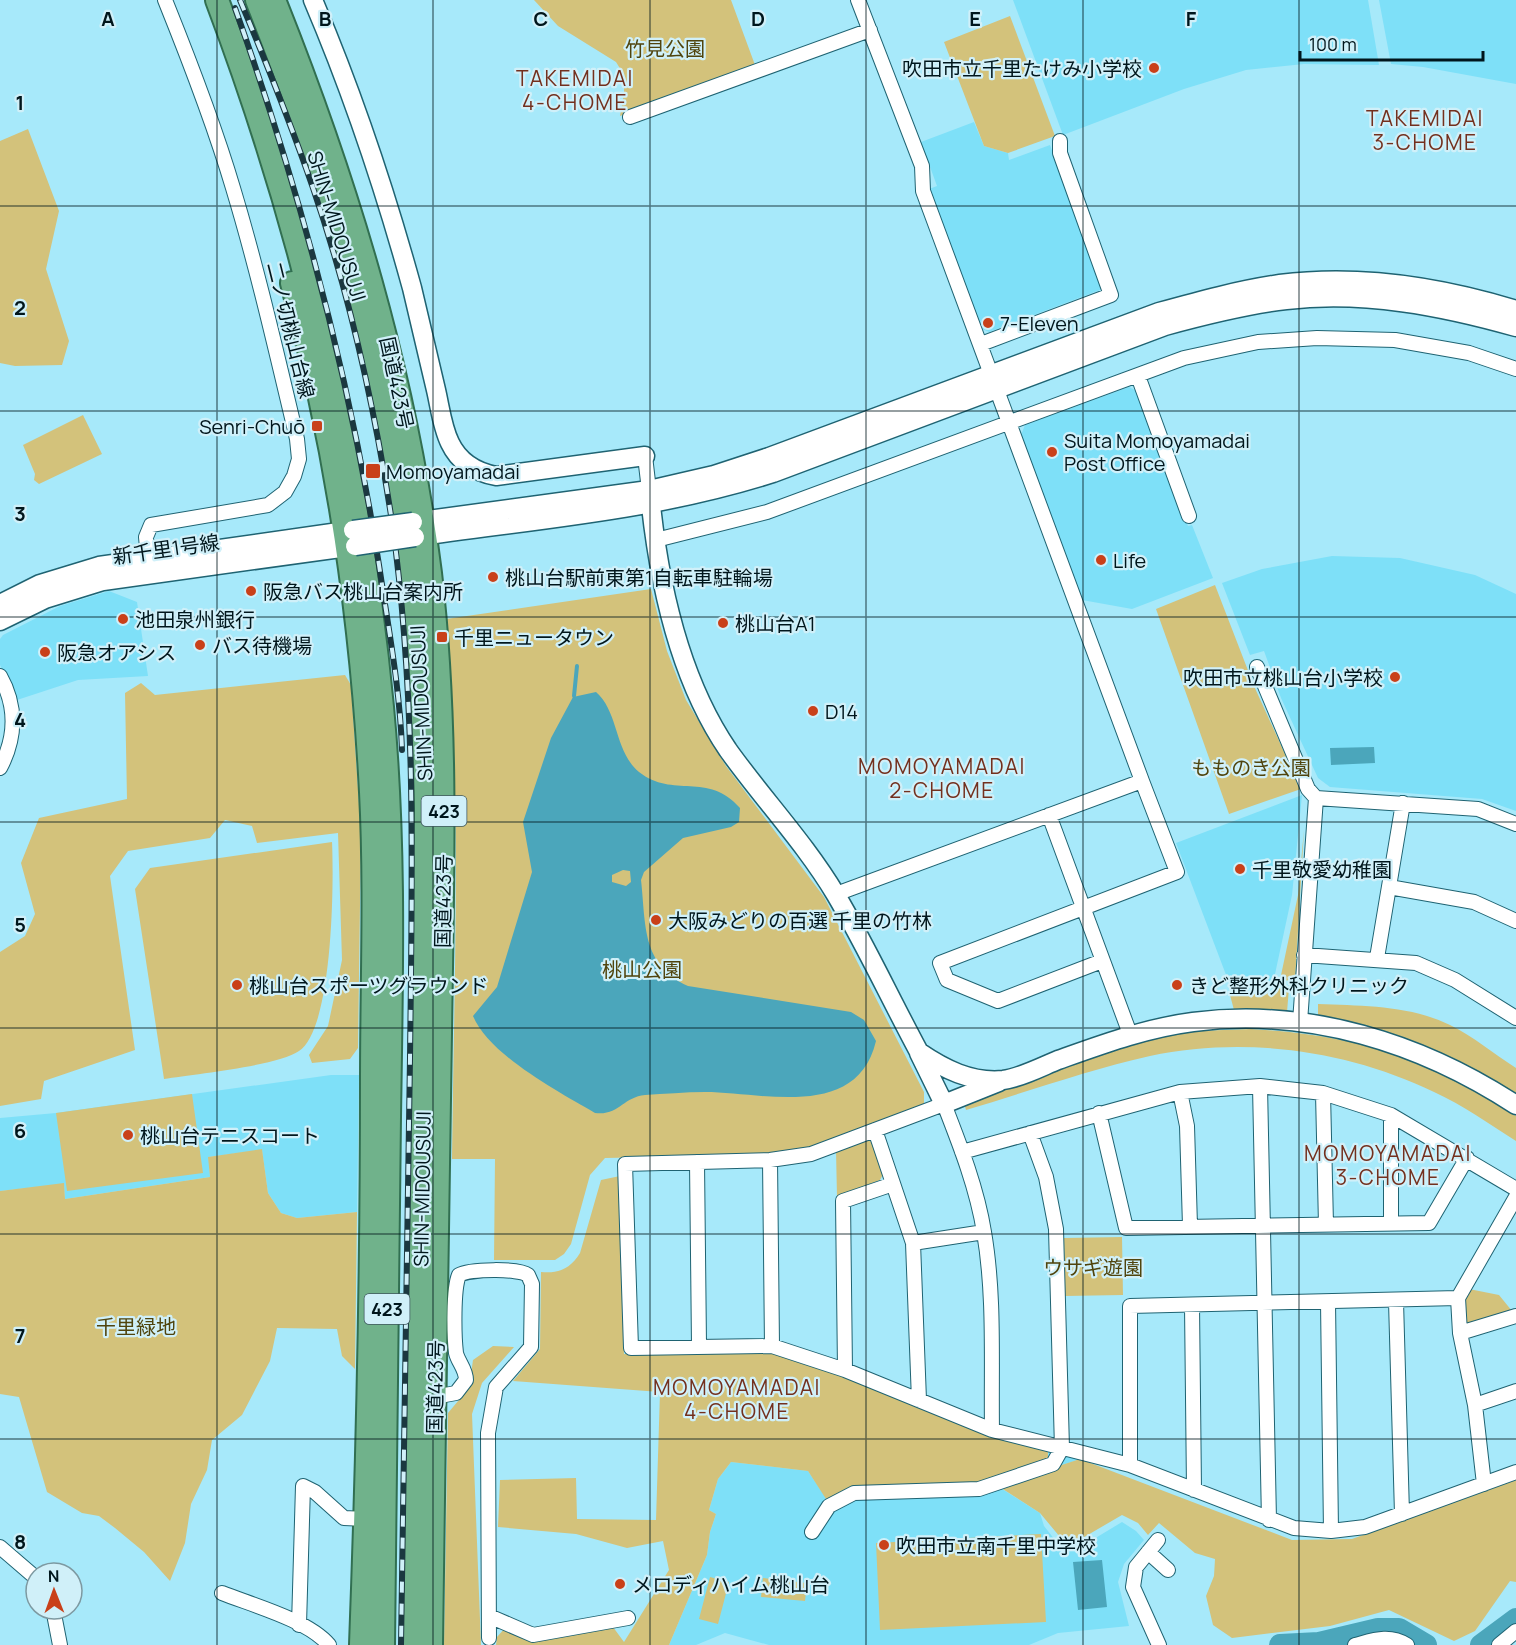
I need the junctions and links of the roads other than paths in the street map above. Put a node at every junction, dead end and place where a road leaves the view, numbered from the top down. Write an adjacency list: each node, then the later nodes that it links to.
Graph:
1 (165, 0): 24 (street, 二ノ切桃山台線)
2 (201, 0): 22 (highway, 423)
3 (217, 0): 76 (highway, SHIN-MIDOUSUJI / 423)
4 (257, 0): 77 (highway, SHIN-MIDOUSUJI / 423)
5 (274, 0): 21 (highway, 国道423号 / 423)
6 (313, 0): 18 (street)
7 (858, 0): 8 (street)
8 (870, 30): 9 (street); 13 (street)
9 (630, 117)
10 (1060, 141): 13 (street)
11 (1516, 310): 16 (street)
12 (1516, 327): 16 (street)
13 (981, 344): 16 (street)
14 (1516, 369): 15 (street)
15 (1138, 376): 17 (street); 20 (street)
16 (996, 382): 17 (street); 19 (street, 新千里1号線)
17 (1010, 422): 23 (street); 30 (street)
18 (645, 456): 19 (street)
19 (650, 498): 21 (street, 新千里1号線); 23 (street)
20 (1189, 516)
21 (419, 529): 22 (street, 新千里1号線, bridge); 60 (highway, 国道423号 / 423)
22 (350, 539): 24 (street, 新千里1号線); 61 (highway, 423)
23 (656, 540): 36 (street)
24 (149, 565): 25 (street, 新千里1号線); 26 (street, 新千里1号線)
25 (0, 604)
26 (0, 621)
27 (1257, 667): 31 (street)
28 (0, 676): 29 (street)
29 (0, 768)
30 (1142, 781): 33 (street); 37 (street)
31 (1316, 798): 32 (street); 39 (street)
32 (1403, 803): 34 (street); 35 (street)
33 (1049, 815): 36 (street); 37 (street)
34 (1516, 824)
35 (1389, 887): 38 (street); 40 (street)
36 (836, 894): 45 (street)
37 (1084, 908): 41 (street); 41 (street)
38 (1516, 921)
39 (1304, 955): 40 (street); 43 (street)
40 (1377, 958): 42 (street)
41 (1102, 961): 44 (street)
42 (1516, 1018)
43 (1300, 1022): 44 (street); 51 (street)
44 (1130, 1034): 46 (street)
45 (919, 1052): 46 (street); 50 (street)
46 (1004, 1080): 50 (street)
47 (1260, 1086): 48 (street); 49 (street); 68 (street)
48 (1180, 1092): 52 (street); 67 (street)
49 (1323, 1093): 53 (street); 66 (street)
50 (944, 1104): 54 (street); 56 (street)
51 (1516, 1105)
52 (1099, 1113): 55 (street); 67 (street)
53 (1391, 1115): 57 (street); 65 (street)
54 (875, 1130): 58 (street); 62 (street)
55 (1030, 1133): 56 (street); 88 (street)
56 (962, 1152): 69 (street)
57 (1467, 1158): 63 (street); 65 (street)
58 (770, 1160): 59 (street); 81 (street)
59 (697, 1162): 80 (street); 80 (street)
60 (438, 1168): 77 (highway); 84 (highway, 国道423号 / 423)
61 (372, 1170): 76 (highway); 96 (highway, 423)
62 (893, 1184): 70 (street); 82 (street)
63 (1516, 1189)
64 (1516, 1197): 71 (street)
65 (1391, 1224): 66 (street)
66 (1326, 1225): 68 (street)
67 (1190, 1226): 68 (street)
68 (1263, 1226): 73 (street)
69 (984, 1232): 70 (street); 87 (street)
70 (913, 1243): 85 (street)
71 (1458, 1298): 72 (street); 79 (street)
72 (1395, 1301): 74 (street); 95 (street)
73 (1265, 1302): 74 (street); 75 (street); 97 (street)
74 (1328, 1302): 98 (street)
75 (1192, 1305): 89 (street); 93 (street)
76 (387, 1307): 115 (highway, SHIN-MIDOUSUJI / 423)
77 (420, 1307): 116 (highway, SHIN-MIDOUSUJI / 423)
78 (1516, 1316): 79 (street)
79 (1460, 1333): 86 (street)
80 (699, 1345): 81 (street)
81 (772, 1346): 82 (street)
82 (845, 1370): 85 (street)
83 (1516, 1391): 86 (street)
84 (434, 1397): 106 (street); 117 (highway, 国道423号 / 423)
85 (919, 1400): 87 (street)
86 (1474, 1405): 91 (street)
87 (993, 1430): 88 (street)
88 (1062, 1448): 89 (street); 92 (street)
89 (1130, 1465): 93 (street)
90 (1516, 1472): 91 (street)
91 (1484, 1484): 95 (street)
92 (979, 1489): 94 (street); 99 (street)
93 (1194, 1490): 97 (street)
94 (904, 1499)
95 (1402, 1514): 98 (street)
96 (366, 1519): 109 (street); 114 (highway, 423)
97 (1269, 1520): 98 (street)
98 (1331, 1531)
99 (812, 1532)
100 (1158, 1540): 101 (street)
101 (1148, 1552): 104 (street); 118 (street)
102 (3, 1554): 103 (street)
103 (24, 1569)
104 (1168, 1570)
105 (222, 1593): 109 (street)
106 (489, 1616): 107 (street); 111 (street)
107 (628, 1618)
108 (55, 1621): 112 (street)
109 (299, 1625): 113 (street)
110 (1516, 1631): 121 (street)
111 (489, 1638)
112 (60, 1645)
113 (329, 1645)
114 (361, 1645)
115 (383, 1645)
116 (414, 1645)
117 (431, 1645)
118 (1159, 1645)
119 (1355, 1645): 120 (street)
120 (1407, 1645)
121 (1499, 1645)

